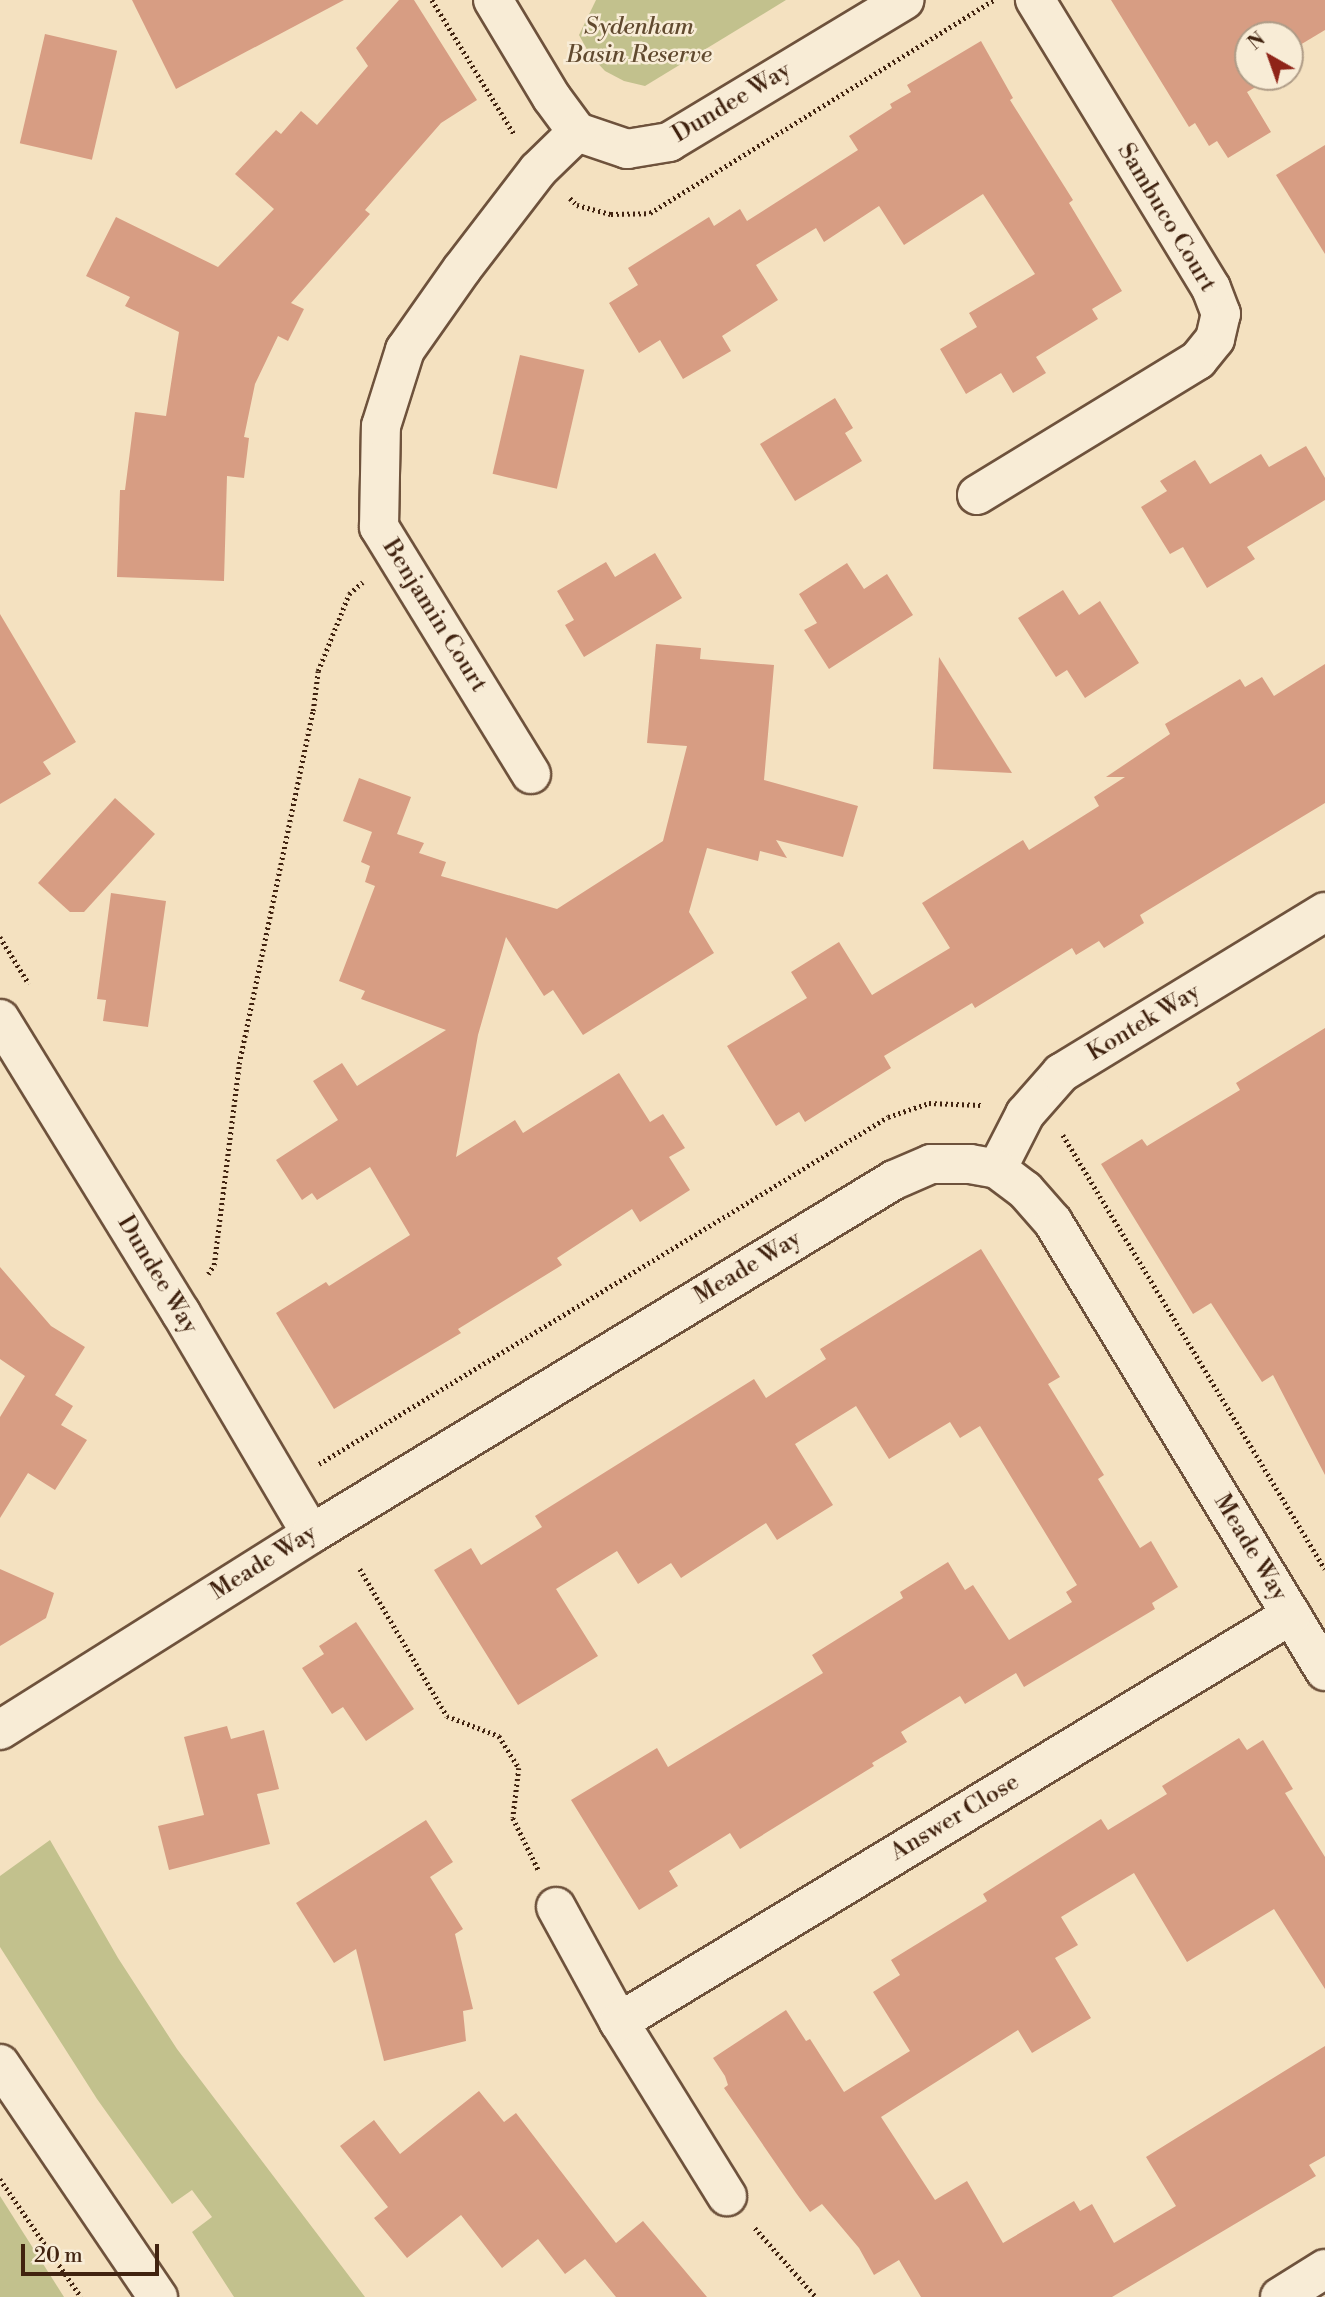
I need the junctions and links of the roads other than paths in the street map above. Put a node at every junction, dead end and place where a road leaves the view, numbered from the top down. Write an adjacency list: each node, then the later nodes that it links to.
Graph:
1 (493, 0): 4 (street)
2 (904, 0): 4 (street, Dundee Way)
3 (1035, 0): 5 (street, Sambuco Court)
4 (577, 132): 6 (street, Benjamin Court)
5 (977, 495)
6 (531, 774)
7 (1325, 912): 9 (street, Kontek Way)
8 (0, 1019): 10 (street, Dundee Way)
9 (997, 1169): 10 (street, Meade Way); 11 (street, Meade Way)
10 (311, 1534): 13 (street, Meade Way)
11 (1291, 1615): 12 (street, Meade Way); 15 (street, Answer Close)
12 (1325, 1671)
13 (0, 1730)
14 (556, 1907): 15 (street)
15 (619, 2022): 17 (street)
16 (0, 2064): 19 (street)
17 (727, 2196)
18 (1325, 2269): 20 (street)
19 (158, 2297)
20 (1280, 2297)

